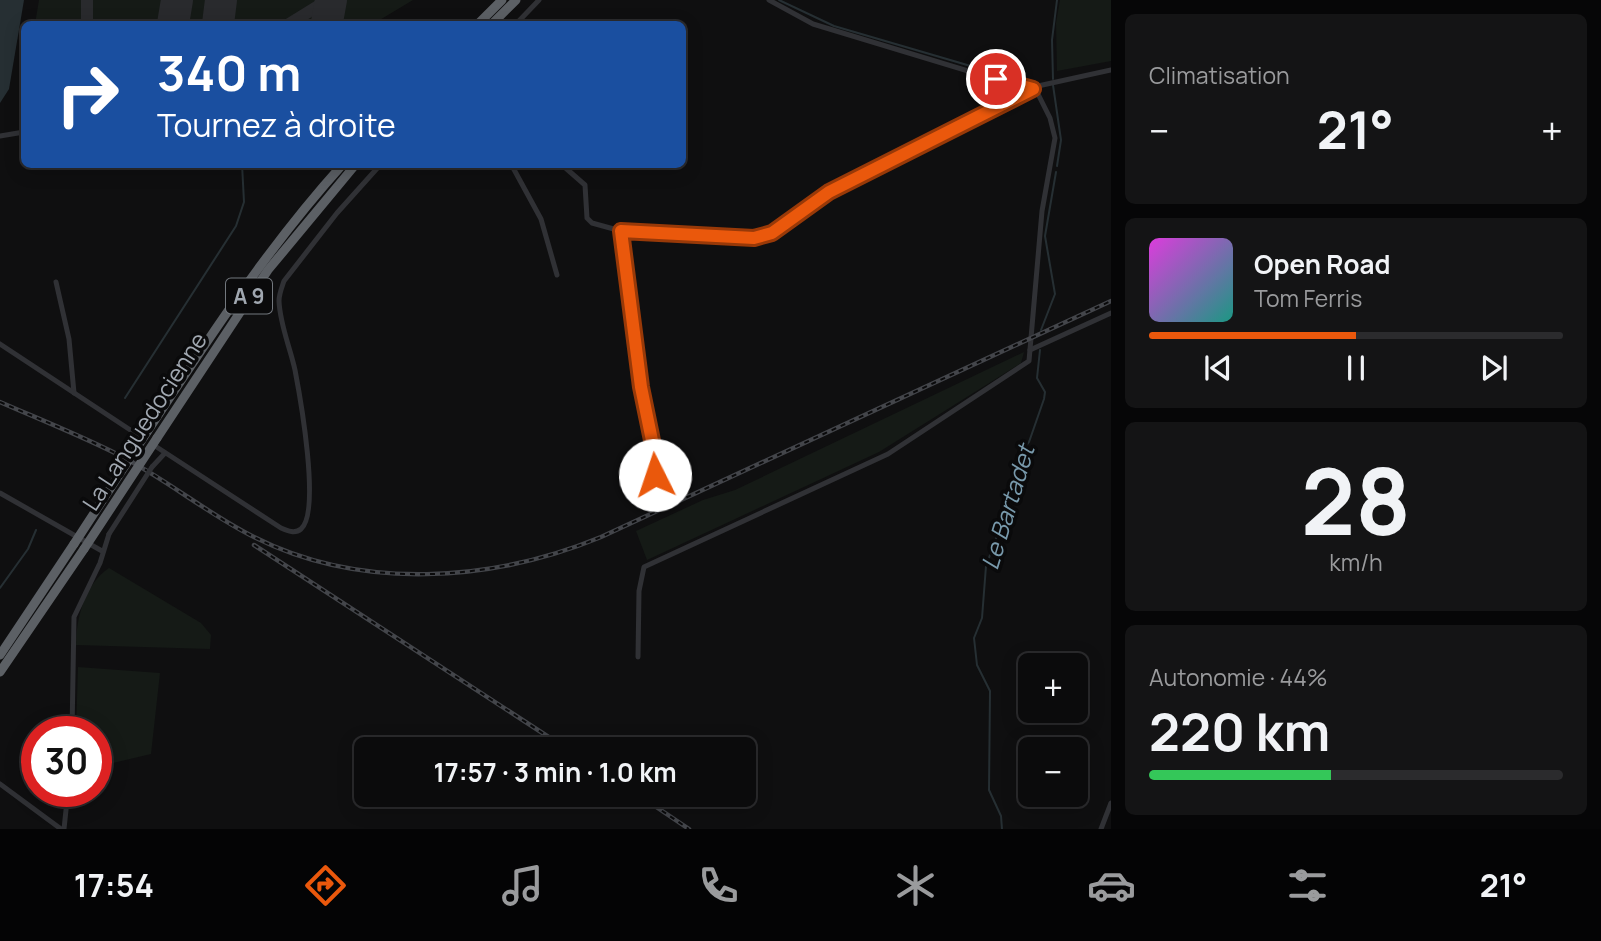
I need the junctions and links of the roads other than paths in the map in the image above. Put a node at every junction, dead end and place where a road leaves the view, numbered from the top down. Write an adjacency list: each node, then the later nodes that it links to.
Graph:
1 (502, 0): 5 (highway)
2 (516, 0): 6 (highway)
3 (539, 0): 7 (street)
4 (769, 0): 9 (street)
5 (481, 21)
6 (495, 21)
7 (519, 21)
8 (1111, 70): 9 (street)
9 (1033, 89): 17 (street); 22 (street)
10 (21, 132): 11 (street)
11 (0, 135)
12 (340, 168): 28 (highway, La Languedocienne / A 9, bridge)
13 (353, 168): 30 (highway, La Languedocienne / A 9, bridge)
14 (378, 168): 24 (street)
15 (513, 168): 18 (street)
16 (566, 168): 17 (street)
17 (621, 231): 26 (street)
18 (556, 275)
19 (56, 282): 23 (street)
20 (1111, 313): 22 (street)
21 (0, 344): 23 (street)
22 (1030, 350): 29 (street)
23 (74, 393): 24 (street)
24 (165, 453): 27 (street, bridge)
25 (0, 493): 27 (street)
26 (653, 493)
27 (102, 551): 31 (street)
28 (0, 655)
29 (638, 657)
30 (0, 672)
31 (72, 716)
32 (0, 784): 35 (street)
33 (1111, 803): 36 (street)
34 (66, 807): 35 (street)
35 (63, 829)
36 (1101, 829)

